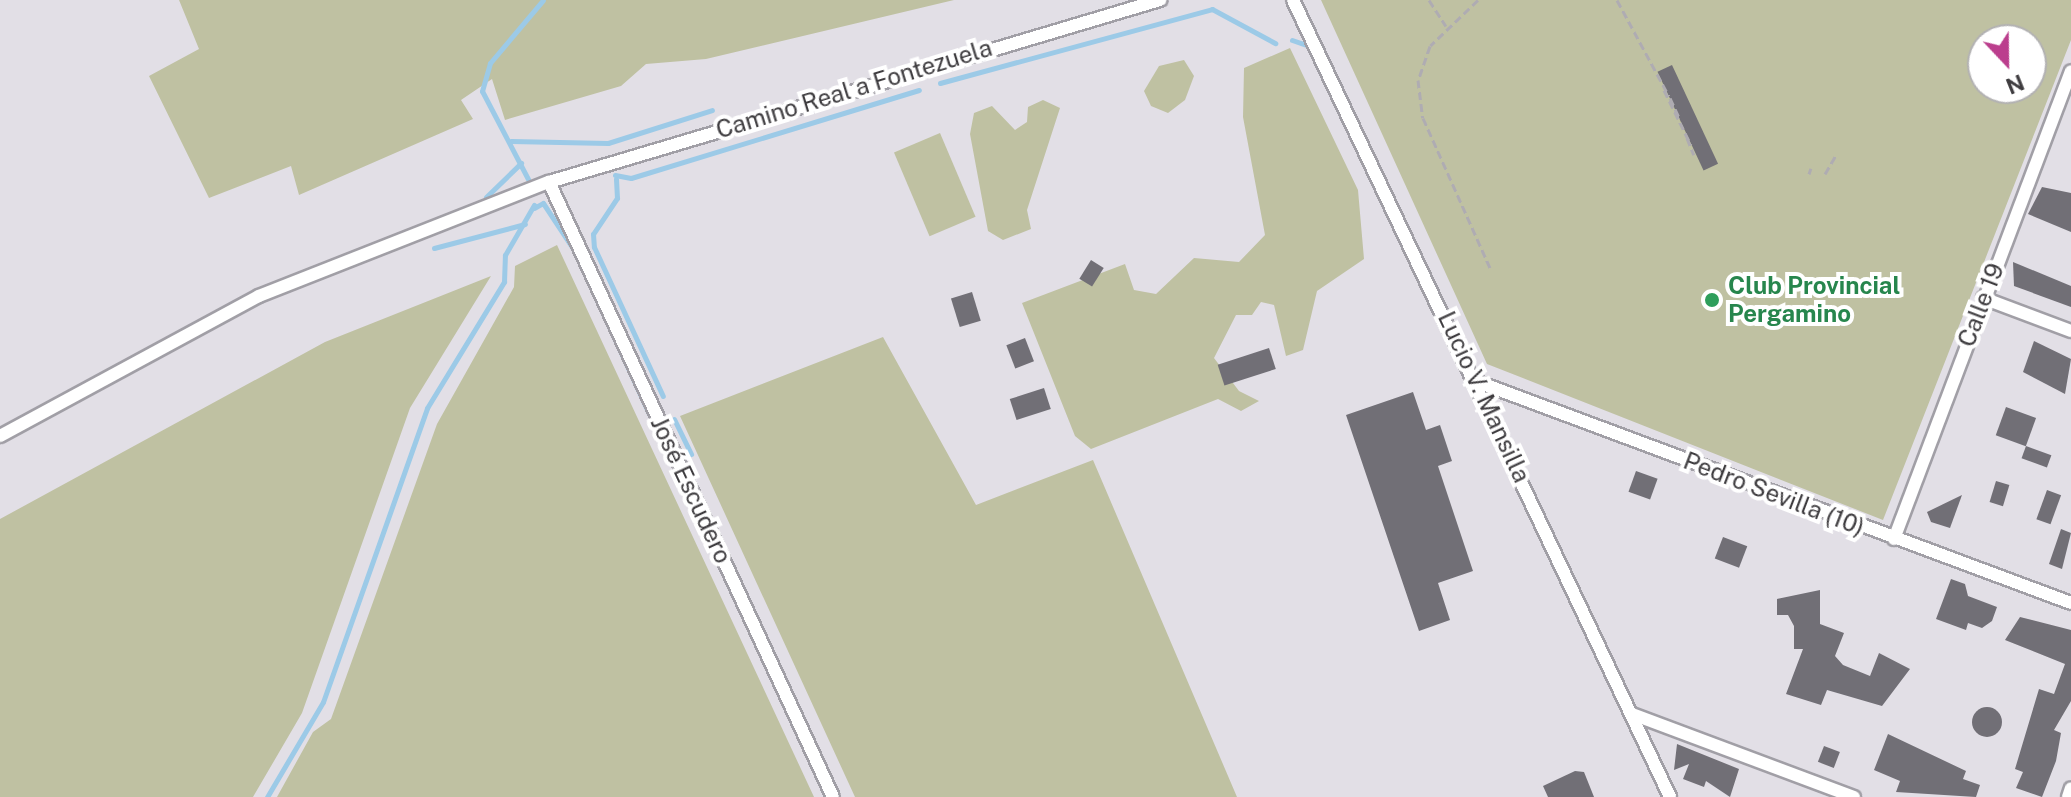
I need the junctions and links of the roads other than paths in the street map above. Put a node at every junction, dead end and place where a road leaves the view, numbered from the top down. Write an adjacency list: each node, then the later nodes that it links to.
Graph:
1 (1160, 0): 4 (street, Camino Real a Fontezuela)
2 (1293, 0): 7 (street, Lucio V. Mansilla)
3 (2071, 71): 5 (street, Calle 19)
4 (549, 182): 8 (street, Camino Real a Fontezuela); 13 (street, José Escudero)
5 (1983, 298): 6 (street); 9 (street, Calle 19)
6 (2071, 331)
7 (1478, 382): 9 (street, Pedro Sevilla (10)); 11 (street, Lucio V. Mansilla)
8 (0, 436)
9 (1894, 539): 10 (street, Pedro Sevilla (10))
10 (2071, 603)
11 (1632, 714): 14 (street, Lucio V. Mansilla); 15 (street)
12 (2071, 788): 16 (street)
13 (833, 797)
14 (1670, 797)
15 (1854, 797)
16 (2068, 797)

